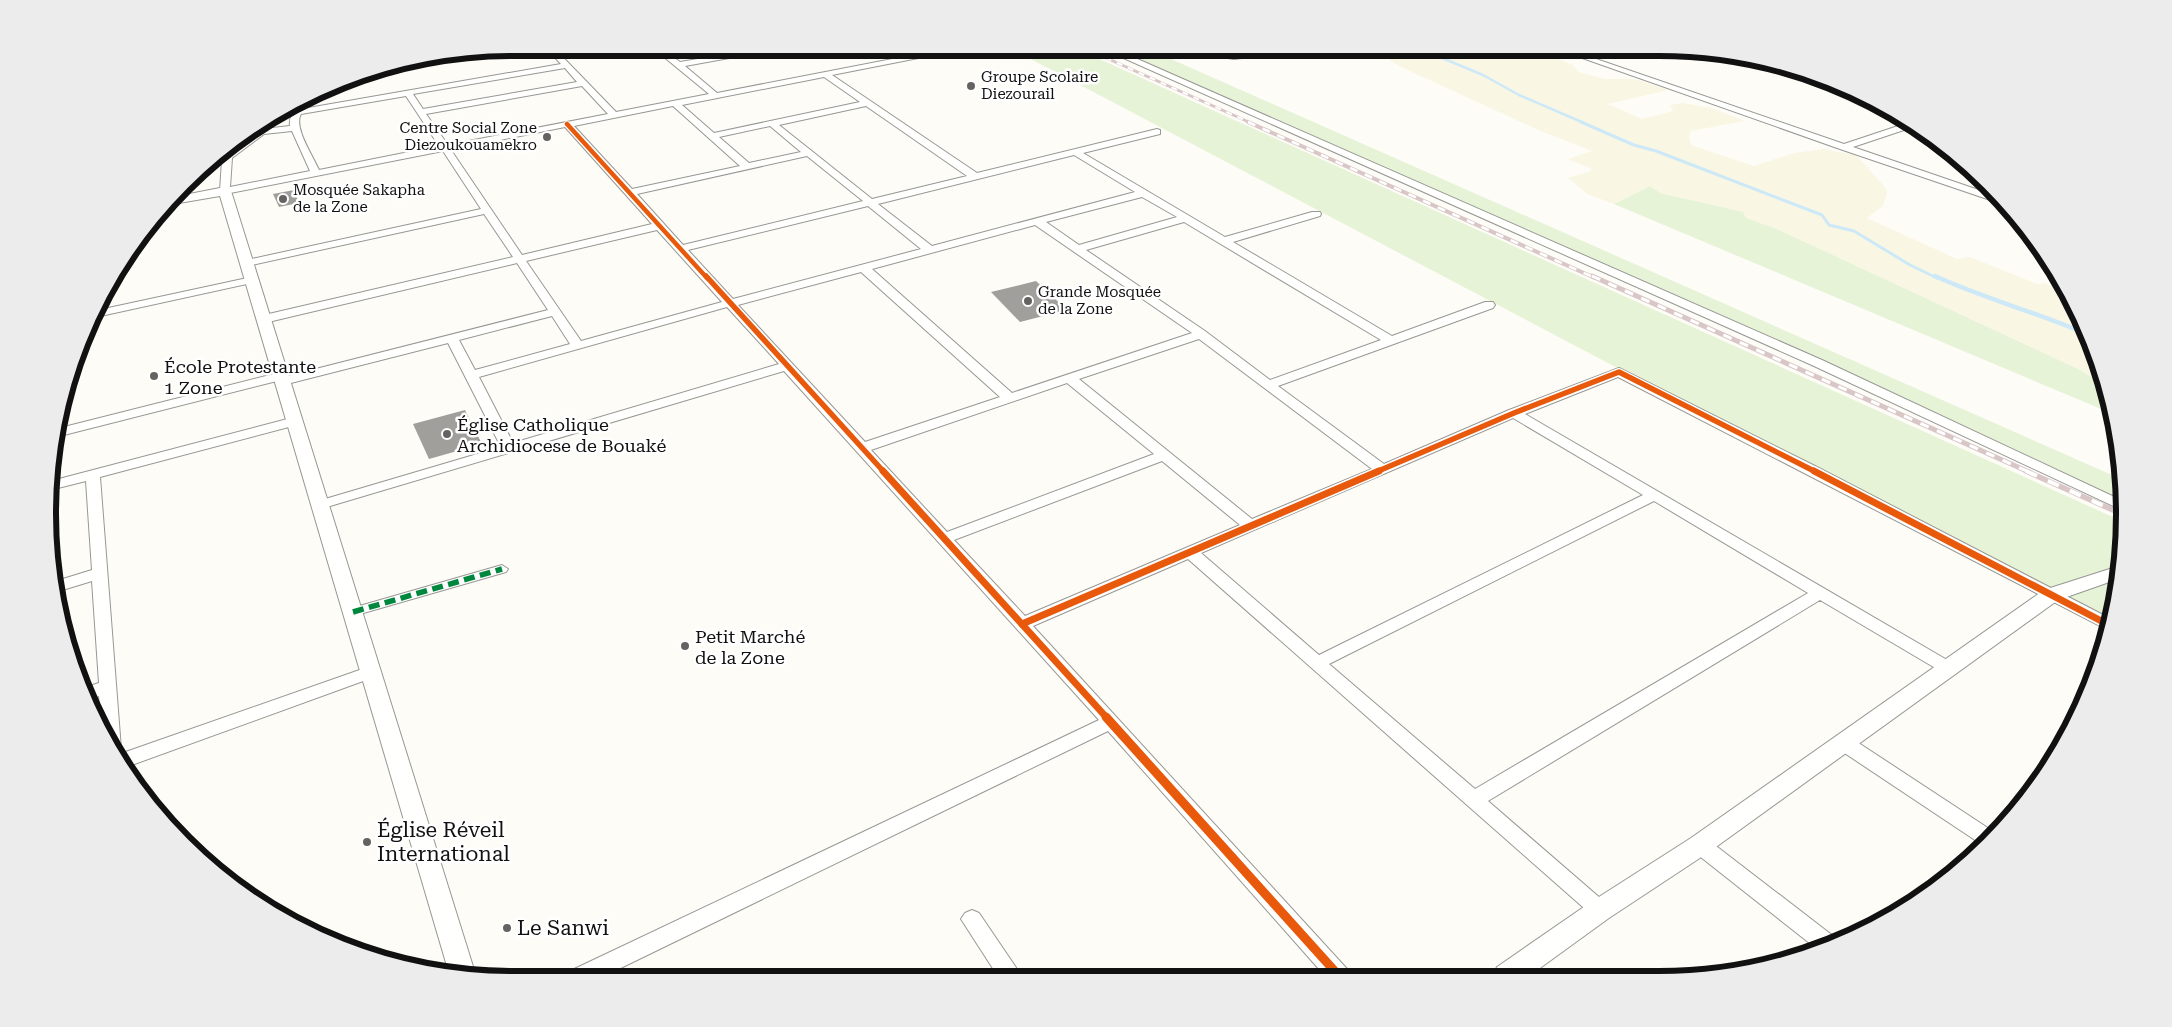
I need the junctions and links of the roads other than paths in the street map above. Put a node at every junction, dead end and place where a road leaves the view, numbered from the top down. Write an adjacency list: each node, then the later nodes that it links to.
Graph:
1 (558, 56): 9 (street)
2 (667, 56): 10 (street)
3 (729, 56): 10 (street)
4 (903, 56): 11 (street)
5 (1127, 56): 80 (street)
6 (1226, 56): 7 (street)
7 (1242, 56)
8 (1581, 56): 29 (street)
9 (568, 65): 12 (street); 13 (street)
10 (678, 65): 14 (street)
11 (825, 74): 14 (street); 16 (street)
12 (584, 83): 19 (street); 20 (street)
13 (408, 93): 18 (street); 19 (street)
14 (715, 95): 15 (street)
15 (675, 103): 20 (street); 27 (street)
16 (868, 103): 21 (street); 36 (street)
17 (304, 107): 18 (street)
18 (298, 112): 24 (street)
19 (420, 112): 30 (street)
20 (614, 115): 22 (street)
21 (771, 123): 27 (street); 32 (street)
22 (567, 124): 30 (street); 38 (street)
23 (1903, 127): 29 (street)
24 (296, 128): 26 (street); 35 (street)
25 (1157, 132): 31 (street)
26 (260, 133): 28 (street)
27 (712, 136): 34 (street)
28 (246, 143)
29 (1843, 147): 40 (street)
30 (444, 148): 35 (street); 43 (street)
31 (1075, 152): 36 (street); 39 (street)
32 (808, 153): 34 (street); 42 (street)
33 (227, 158): 37 (street)
34 (747, 167): 38 (street)
35 (316, 173): 37 (street)
36 (976, 177): 42 (street)
37 (226, 191): 41 (street); 54 (street)
38 (629, 193): 47 (street)
39 (1144, 193): 45 (street); 46 (street)
40 (1988, 197)
41 (181, 200)
42 (870, 203): 49 (street); 51 (street)
43 (486, 211): 52 (street); 54 (street)
44 (1316, 214): 48 (street)
45 (1185, 218): 48 (street); 50 (street)
46 (1038, 222): 50 (street); 51 (street)
47 (659, 226): 49 (street); 52 (street)
48 (1224, 241): 62 (street)
49 (681, 249): 55 (street)
50 (1077, 249): 60 (street)
51 (930, 251): 53 (street)
52 (518, 259): 58 (street); 59 (street)
53 (863, 267): 55 (street); 69 (street)
54 (250, 271): 57 (street); 59 (street)
55 (730, 303): 63 (street); 64 (street)
56 (1490, 305): 62 (street)
57 (102, 312)
58 (555, 312): 61 (street); 63 (street)
59 (264, 319): 67 (street)
60 (1201, 334): 66 (street); 68 (street)
61 (452, 338): 65 (street); 67 (street)
62 (1392, 341): 68 (street)
63 (578, 346): 65 (street)
64 (787, 366): 73 (street); 74 (street)
65 (471, 375): 73 (street)
66 (1069, 378): 69 (street); 75 (street)
67 (282, 379): 71 (street); 72 (street)
68 (1268, 384): 76 (street)
69 (1009, 398): 74 (street)
70 (1514, 413): 76 (street); 79 (street); 90 (street)
71 (295, 420): 77 (street); 81 (street)
72 (64, 431)
73 (510, 448): 81 (street)
74 (862, 448): 83 (street)
75 (1164, 455): 82 (street); 83 (street)
76 (1383, 470): 82 (street)
77 (93, 475): 78 (street); 86 (street)
78 (57, 484)
79 (1655, 496): 89 (street); 94 (street)
80 (2116, 503)
81 (320, 504): 91 (street)
82 (1251, 526): 84 (street)
83 (944, 538): 93 (street)
84 (1190, 552): 93 (street); 94 (street)
85 (502, 569): 91 (street)
86 (100, 573): 88 (street); 97 (street)
87 (2112, 574): 90 (street)
88 (62, 585)
89 (1820, 593): 95 (street); 103 (street)
90 (2051, 595): 92 (street); 95 (street)
91 (353, 612): 96 (street)
92 (2103, 622)
93 (1022, 624): 99 (street)
94 (1317, 663): 103 (street)
95 (1948, 668): 101 (street)
96 (371, 672): 102 (street); 109 (street)
97 (108, 686): 98 (street); 100 (street)
98 (93, 692)
99 (1111, 722): 110 (street); 112 (street)
100 (111, 729)
101 (1844, 743): 104 (street); 105 (street)
102 (128, 759)
103 (1473, 800): 106 (street)
104 (1984, 835)
105 (1700, 845): 106 (street); 108 (street)
106 (1600, 910): 113 (street)
107 (972, 919): 111 (street)
108 (1821, 940)
109 (460, 968)
110 (593, 971)
111 (1007, 971)
112 (1335, 971)
113 (1514, 971)

